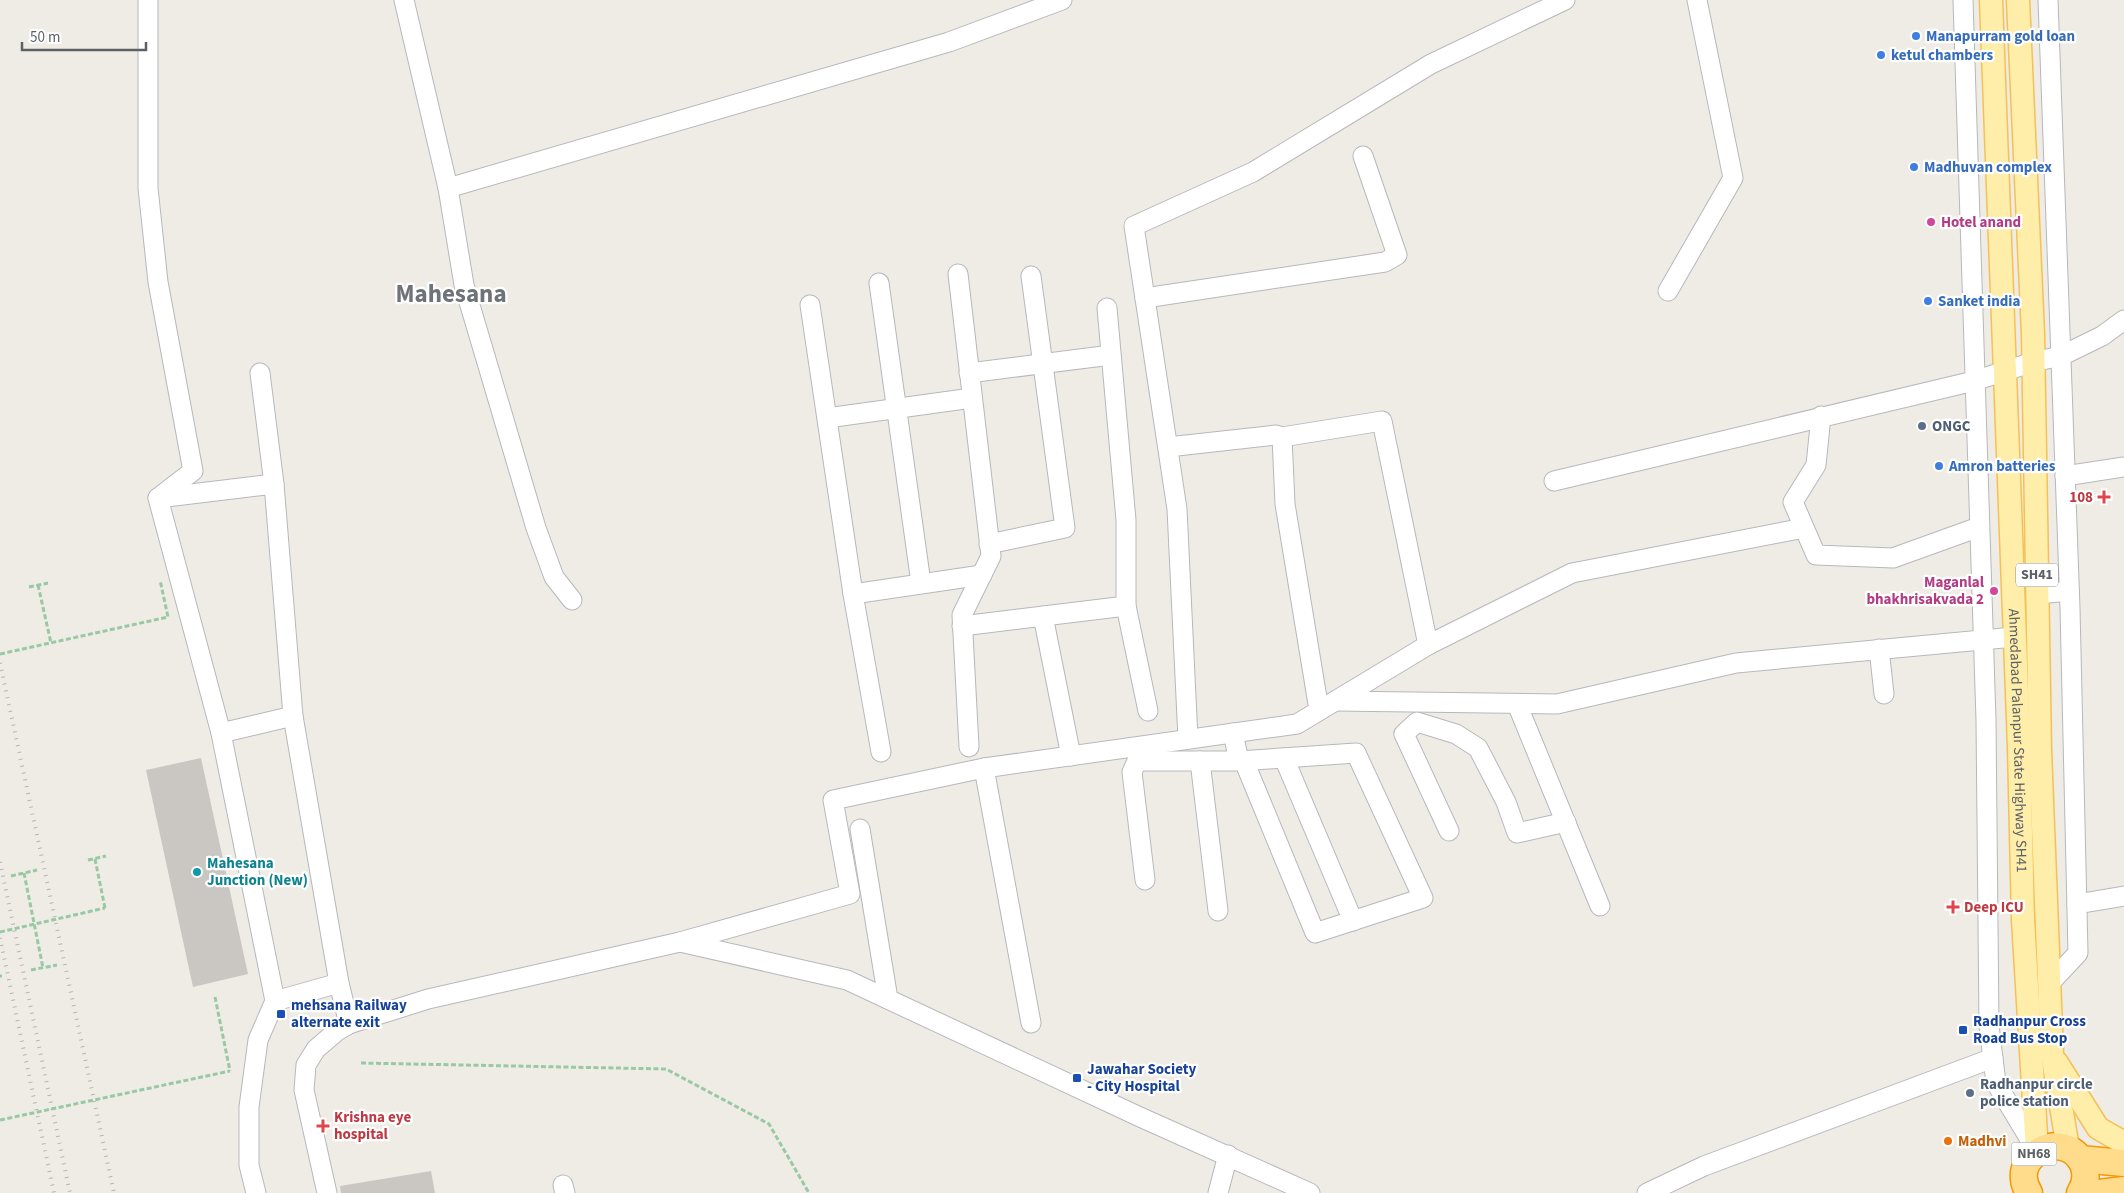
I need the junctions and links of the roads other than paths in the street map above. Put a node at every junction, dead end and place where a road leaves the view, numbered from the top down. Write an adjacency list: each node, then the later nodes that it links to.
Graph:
1 (148, 0): 38 (street)
2 (404, 0): 11 (street)
3 (1062, 0): 11 (street)
4 (1565, 0): 16 (street)
5 (1697, 0): 15 (street)
6 (1963, 0): 27 (street)
7 (1991, 0): 24 (main road, Ahmedabad Palanpur State Highway SH41 / SH41)
8 (2018, 0): 22 (main road, Ahmedabad Palanpur State Highway SH41 / SH41)
9 (2048, 0): 21 (street)
10 (1363, 156): 16 (street)
11 (448, 188): 47 (street)
12 (958, 274): 26 (street)
13 (1031, 276): 23 (street)
14 (879, 283): 29 (street)
15 (1668, 291)
16 (1145, 298): 33 (street)
17 (810, 304): 31 (street)
18 (1107, 308): 20 (street)
19 (2124, 320): 21 (street)
20 (1111, 355): 23 (street); 48 (street)
21 (2061, 356): 22 (street); 35 (street)
22 (2033, 362): 24 (street); 46 (main road, Ahmedabad Palanpur State Highway SH41 / SH41)
23 (1043, 364): 26 (street); 41 (street)
24 (2004, 371): 27 (street); 51 (main road, Ahmedabad Palanpur State Highway SH41 / SH41)
25 (260, 373): 37 (street)
26 (969, 373): 28 (street)
27 (1974, 381): 30 (street); 39 (street)
28 (972, 398): 29 (street); 41 (street)
29 (897, 409): 31 (street); 43 (street)
30 (1821, 416): 36 (street); 40 (street)
31 (827, 418): 45 (street)
32 (1282, 438): 33 (street); 53 (street); 57 (street)
33 (1168, 447): 62 (street)
34 (2124, 467): 35 (street)
35 (2065, 476): 44 (street)
36 (1554, 481)
37 (274, 484): 38 (street); 59 (street)
38 (158, 498): 60 (street)
39 (1979, 526): 40 (street); 52 (street)
40 (1804, 528): 53 (street)
41 (989, 544): 42 (street)
42 (982, 575): 43 (street); 50 (street)
43 (921, 584): 45 (street)
44 (2069, 591): 46 (street); 75 (street)
45 (853, 594): 64 (street)
46 (2038, 594): 81 (main road, Ahmedabad Palanpur State Highway SH41 / SH41)
47 (572, 600)
48 (1126, 606): 49 (street); 58 (street)
49 (1043, 616): 50 (street); 65 (street)
50 (962, 626): 63 (street)
51 (2014, 636): 52 (street); 89 (main road, Ahmedabad Palanpur State Highway SH41 / SH41)
52 (1983, 640): 54 (street); 87 (street)
53 (1428, 645): 57 (street)
54 (1879, 649): 55 (street); 56 (street)
55 (1884, 694)
56 (1518, 704): 57 (street); 70 (street)
57 (1327, 706): 61 (street)
58 (1148, 710)
59 (292, 716): 60 (street); 80 (street)
60 (221, 733): 83 (street)
61 (1233, 733): 62 (street); 68 (street)
62 (1188, 739): 65 (street)
63 (969, 748)
64 (881, 752)
65 (1070, 756): 69 (street)
66 (1284, 758): 68 (street); 78 (street); 78 (street)
67 (1200, 761): 68 (street); 73 (street); 77 (street)
68 (1239, 761): 78 (street)
69 (984, 768): 79 (street); 84 (street)
70 (1566, 822): 72 (street); 76 (street)
71 (860, 829): 82 (street)
72 (1449, 831)
73 (1146, 880)
74 (2124, 896): 75 (street)
75 (2077, 904): 81 (street)
76 (1600, 906)
77 (1218, 911)
78 (1353, 921)
79 (680, 942): 82 (street); 85 (street)
80 (339, 983): 83 (street); 85 (street)
81 (2049, 984): 86 (main road, Ahmedabad Palanpur State Highway SH41 / SH41)
82 (888, 999): 91 (street)
83 (275, 1001): 94 (street)
84 (1031, 1023)
85 (349, 1024): 95 (street)
86 (2052, 1053): 88 (main road); 90 (main road, Ahmedabad Palanpur State Highway SH41 / SH41)
87 (1993, 1058): 89 (street); 98 (street)
88 (2124, 1143)
89 (2037, 1151): 90 (highway, NH68); 99 (highway, NH68)
90 (2074, 1153): 92 (highway, NH68); 100 (highway)
91 (1228, 1155): 96 (street); 97 (street)
92 (2124, 1163)
93 (2124, 1190): 101 (highway)
94 (256, 1193)
95 (327, 1193)
96 (1218, 1193)
97 (1310, 1193)
98 (1647, 1193)
99 (2029, 1193)
100 (2080, 1193)
101 (2099, 1193)

